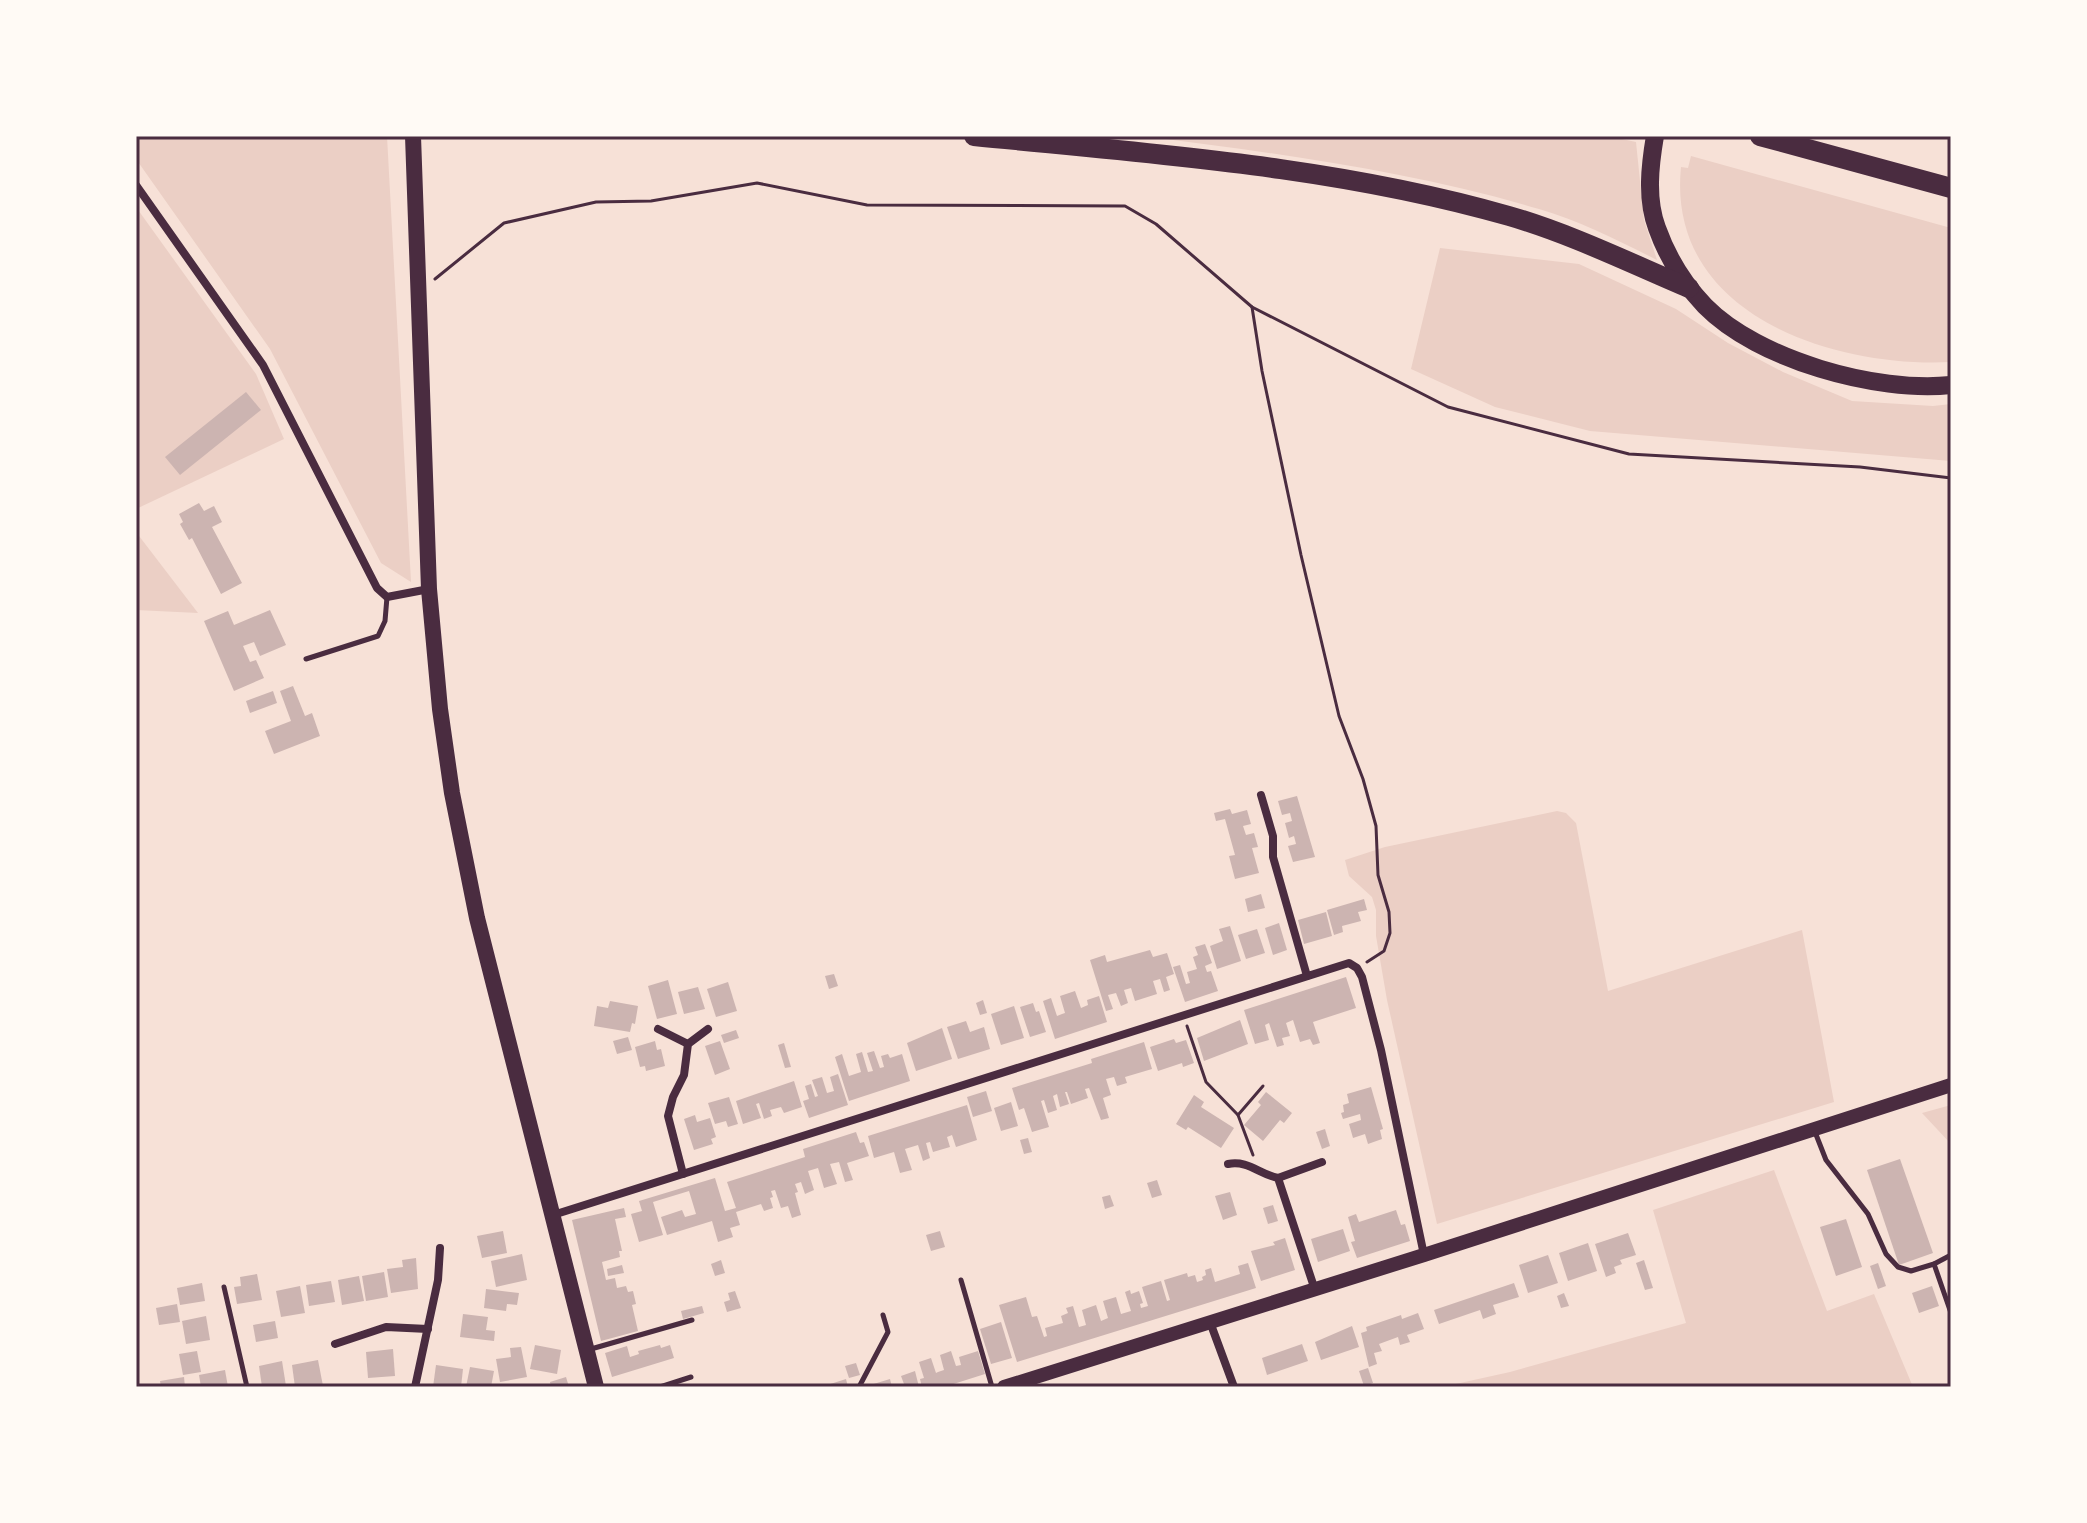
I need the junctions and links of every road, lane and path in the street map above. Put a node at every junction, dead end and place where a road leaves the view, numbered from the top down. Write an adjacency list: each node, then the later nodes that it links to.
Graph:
1 (413, 136): 8 (main road)
2 (974, 136): 7 (highway)
3 (1655, 136): 7 (highway)
4 (1760, 136): 6 (highway)
5 (136, 185): 13 (street)
6 (1951, 188)
7 (1689, 288): 10 (highway)
8 (419, 296): 9 (path); 12 (main road)
9 (1252, 307): 11 (path); 16 (path)
10 (1951, 385)
11 (1951, 478)
12 (429, 589): 13 (street); 31 (main road)
13 (387, 597): 14 (lane)
14 (306, 659)
15 (1261, 795): 17 (street)
16 (1357, 968): 17 (street); 33 (street)
17 (1307, 976): 18 (street)
18 (1183, 1015): 24 (path); 29 (street)
19 (658, 1029): 21 (street)
20 (708, 1029): 21 (street)
21 (688, 1044): 29 (street)
22 (1951, 1085): 25 (street)
23 (1263, 1086): 24 (path)
24 (1238, 1115): 28 (path)
25 (1813, 1128): 33 (street); 35 (lane)
26 (1322, 1162): 30 (street)
27 (1228, 1164): 28 (street)
28 (1253, 1167): 30 (street)
29 (683, 1174): 31 (street)
30 (1278, 1178): 38 (street)
31 (552, 1215): 45 (main road)
32 (440, 1248): 43 (street)
33 (1424, 1255): 38 (street)
34 (1951, 1255): 35 (lane)
35 (1934, 1264): 39 (lane)
36 (961, 1280): 52 (lane)
37 (224, 1287): 47 (lane)
38 (1315, 1290): 42 (street)
39 (1951, 1313)
40 (883, 1315): 51 (lane)
41 (692, 1320): 45 (lane)
42 (1210, 1322): 53 (street); 54 (street)
43 (428, 1329): 44 (street); 48 (street)
44 (335, 1344)
45 (586, 1350): 49 (main road)
46 (691, 1377): 50 (lane)
47 (247, 1387)
48 (415, 1387)
49 (596, 1387)
50 (660, 1387)
51 (859, 1387)
52 (992, 1387)
53 (1004, 1387)
54 (1234, 1387)

